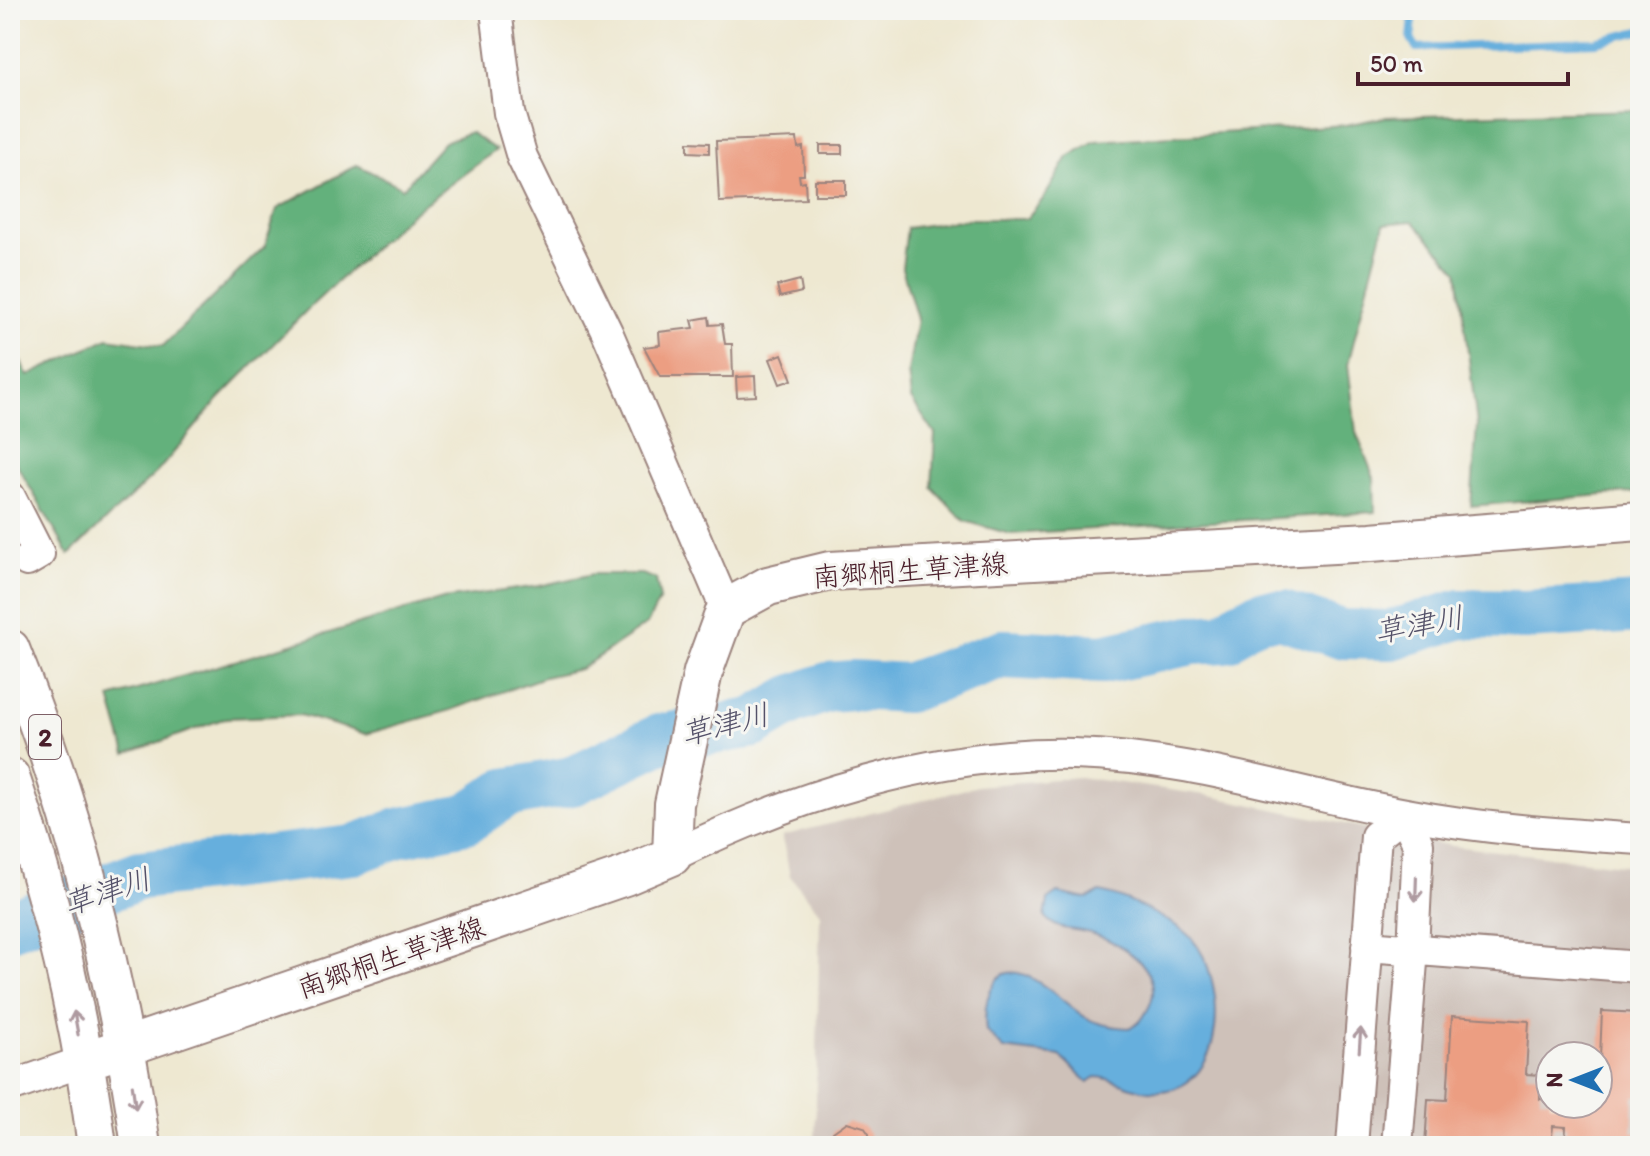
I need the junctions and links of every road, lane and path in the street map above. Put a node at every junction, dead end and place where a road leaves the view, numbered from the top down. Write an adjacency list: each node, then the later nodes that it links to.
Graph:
1 (496, 10): 5 (street)
2 (10, 497): 4 (street)
3 (1640, 521): 5 (main road, 南郷桐生草津線)
4 (27, 561)
5 (726, 609): 10 (main road)
6 (10, 649): 14 (main road, 2)
7 (10, 777): 15 (main road, 2, one-way to 7)
8 (1404, 814): 9 (street); 10 (street); 11 (street); 12 (street, one-way to 12)
9 (1640, 839)
10 (672, 856): 14 (main road, 南郷桐生草津線)
11 (1367, 946): 12 (street); 16 (street, one-way to 11)
12 (1413, 950): 13 (street); 18 (street)
13 (1640, 967)
14 (127, 1049): 15 (main road, 南郷桐生草津線); 20 (main road, 2, one-way to 20)
15 (84, 1061): 17 (street); 19 (main road, 2)
16 (1356, 1086): 18 (street); 21 (street)
17 (10, 1087)
18 (1401, 1091): 22 (street)
19 (97, 1146)
20 (141, 1146)
21 (1352, 1146)
22 (1397, 1146)

